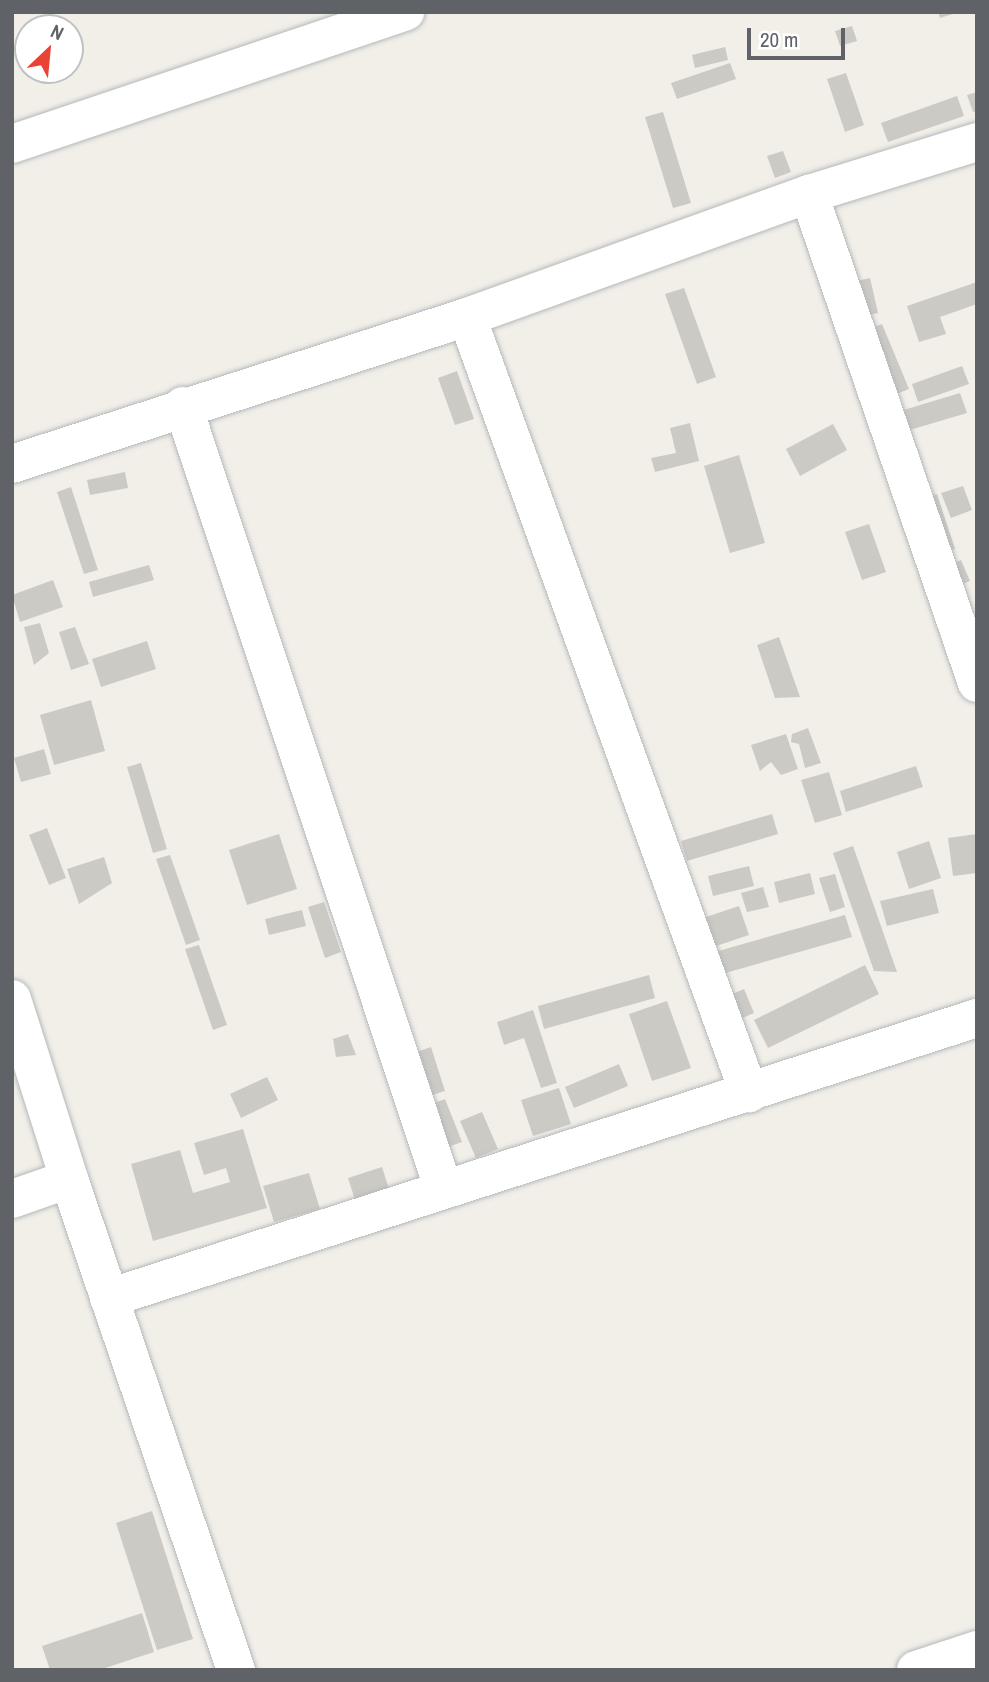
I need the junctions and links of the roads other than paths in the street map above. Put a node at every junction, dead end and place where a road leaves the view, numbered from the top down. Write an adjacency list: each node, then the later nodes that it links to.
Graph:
1 (405, 12): 3 (street)
2 (977, 142): 4 (street)
3 (12, 144)
4 (809, 194): 5 (street); 8 (street)
5 (467, 317): 6 (street); 11 (street)
6 (183, 406): 7 (street); 13 (street)
7 (12, 464)
8 (977, 682)
9 (12, 999): 12 (street)
10 (977, 1018): 11 (street)
11 (749, 1093): 13 (street)
12 (69, 1179): 14 (street); 15 (street)
13 (444, 1190): 15 (street)
14 (12, 1199)
15 (109, 1298): 17 (street)
16 (977, 1650): 18 (street)
17 (236, 1670)
18 (916, 1670)

